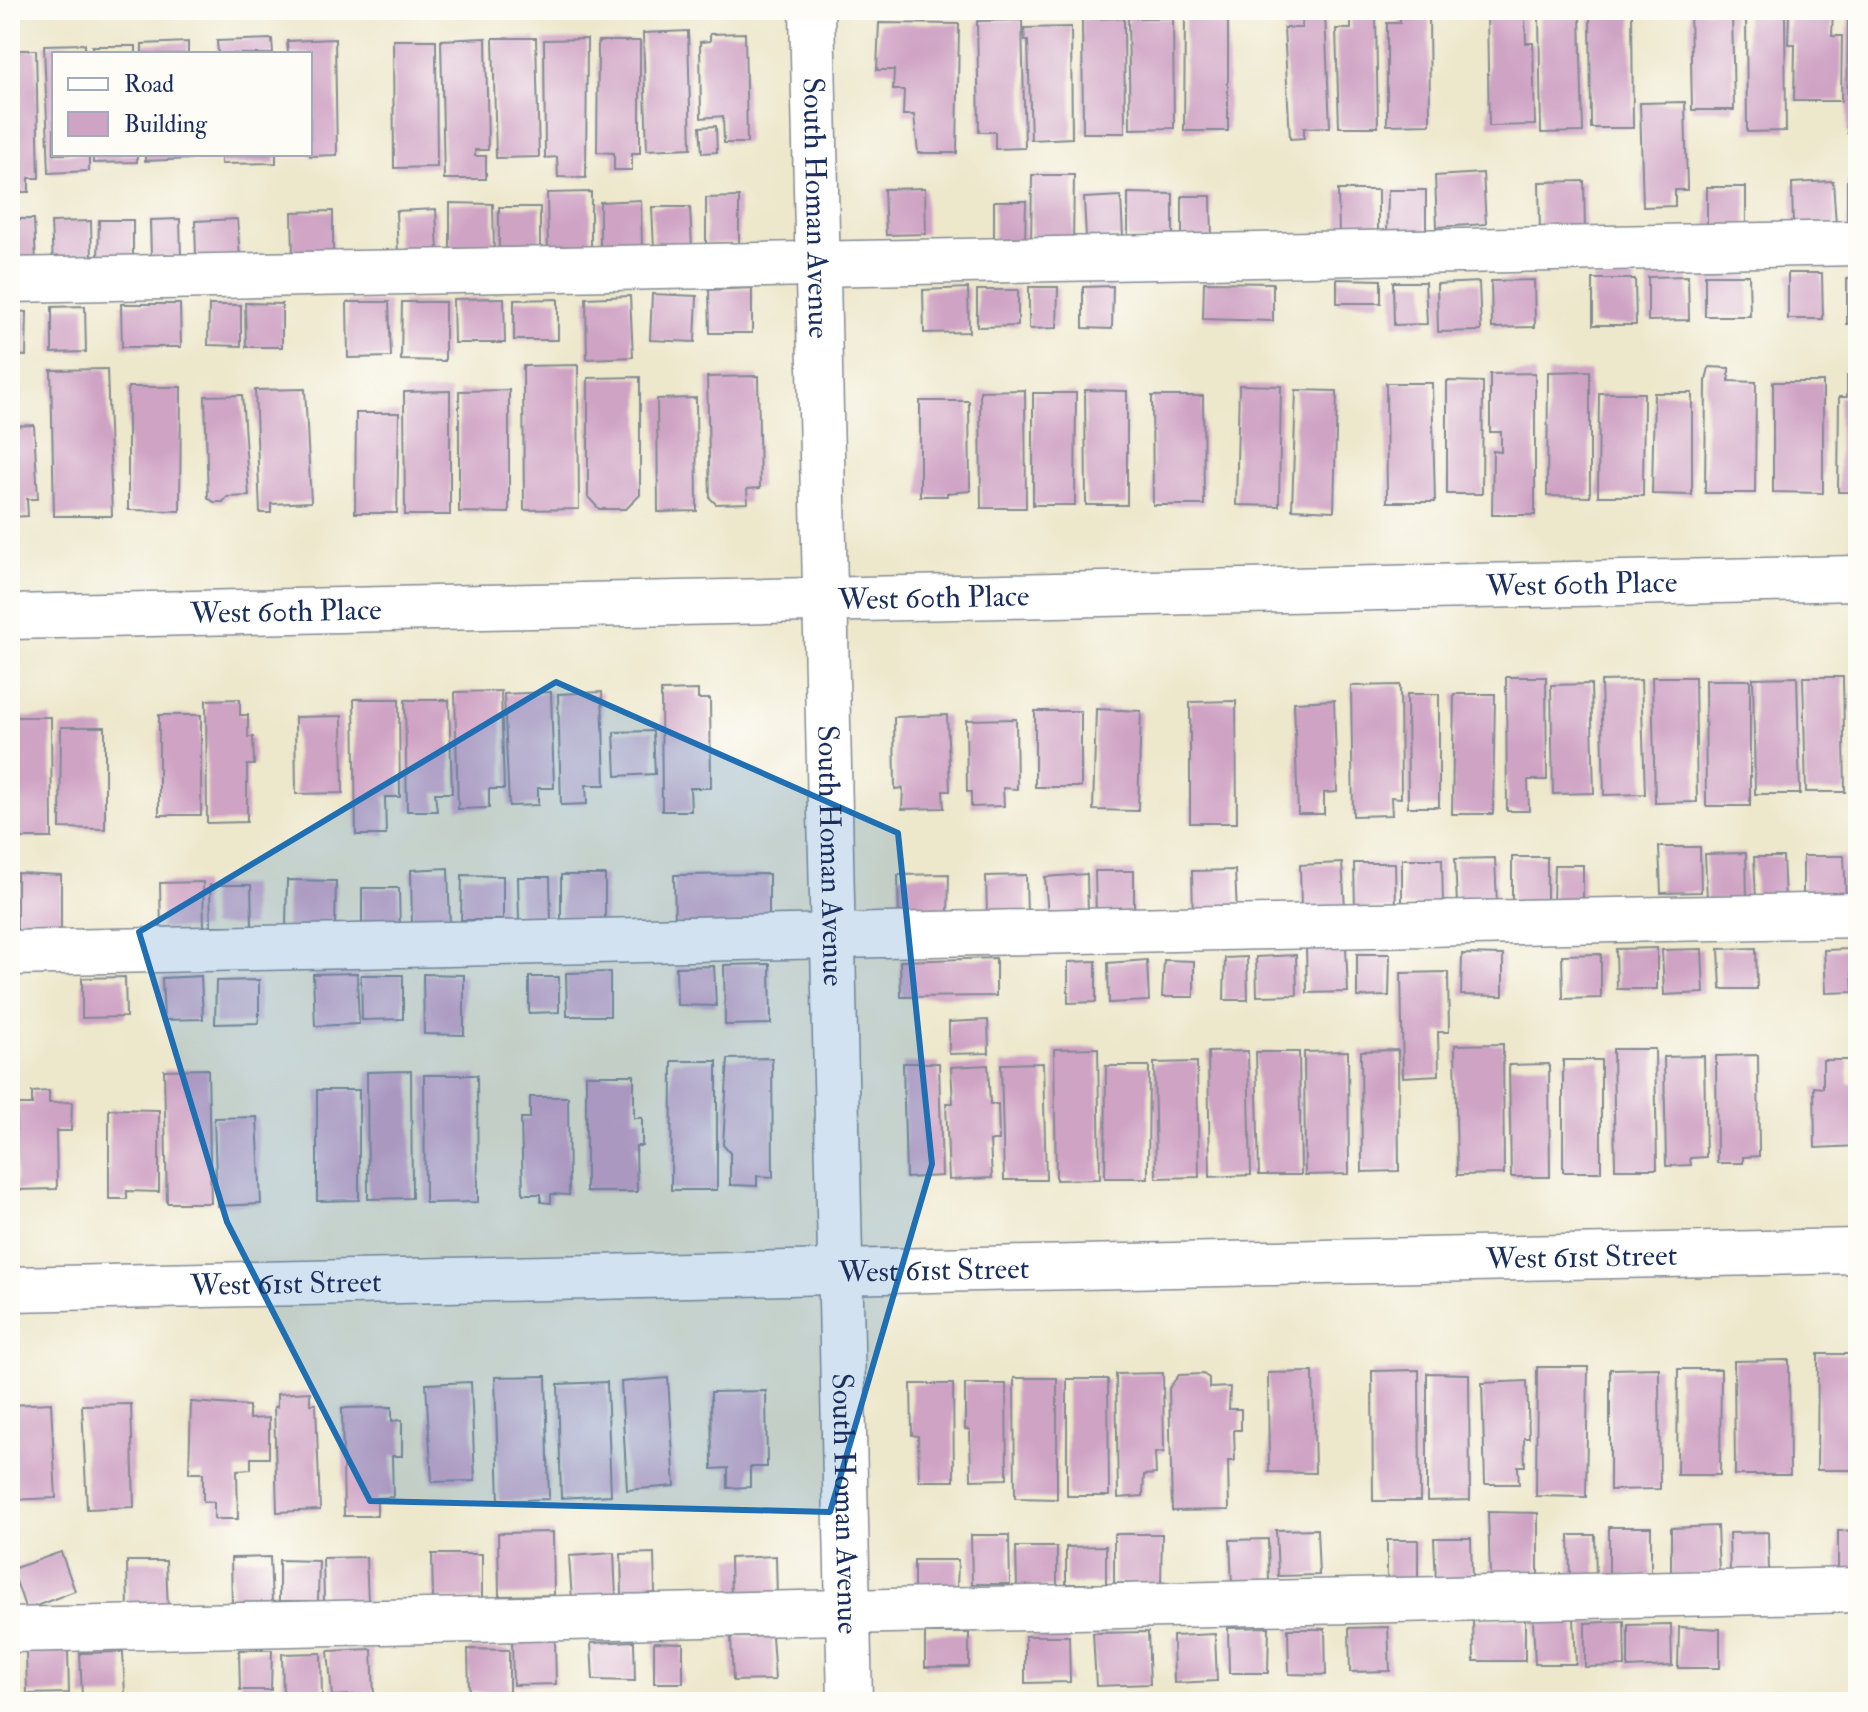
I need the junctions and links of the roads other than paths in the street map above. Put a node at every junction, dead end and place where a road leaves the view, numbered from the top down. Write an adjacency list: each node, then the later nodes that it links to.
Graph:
1 (812, 10): 3 (street, South Homan Avenue)
2 (1858, 243): 3 (street)
3 (818, 264): 4 (street); 6 (street, South Homan Avenue)
4 (10, 280)
5 (1858, 578): 6 (street, West 60th Place)
6 (825, 599): 7 (street, West 60th Place); 9 (street, South Homan Avenue)
7 (10, 617)
8 (1858, 915): 9 (street)
9 (833, 936): 10 (street); 12 (street, South Homan Avenue)
10 (10, 953)
11 (1858, 1251): 12 (street, West 61st Street)
12 (840, 1272): 13 (street, West 61st Street); 15 (street, South Homan Avenue)
13 (10, 1289)
14 (1858, 1590): 15 (street)
15 (848, 1612): 16 (street); 17 (street, South Homan Avenue)
16 (10, 1630)
17 (850, 1702)

